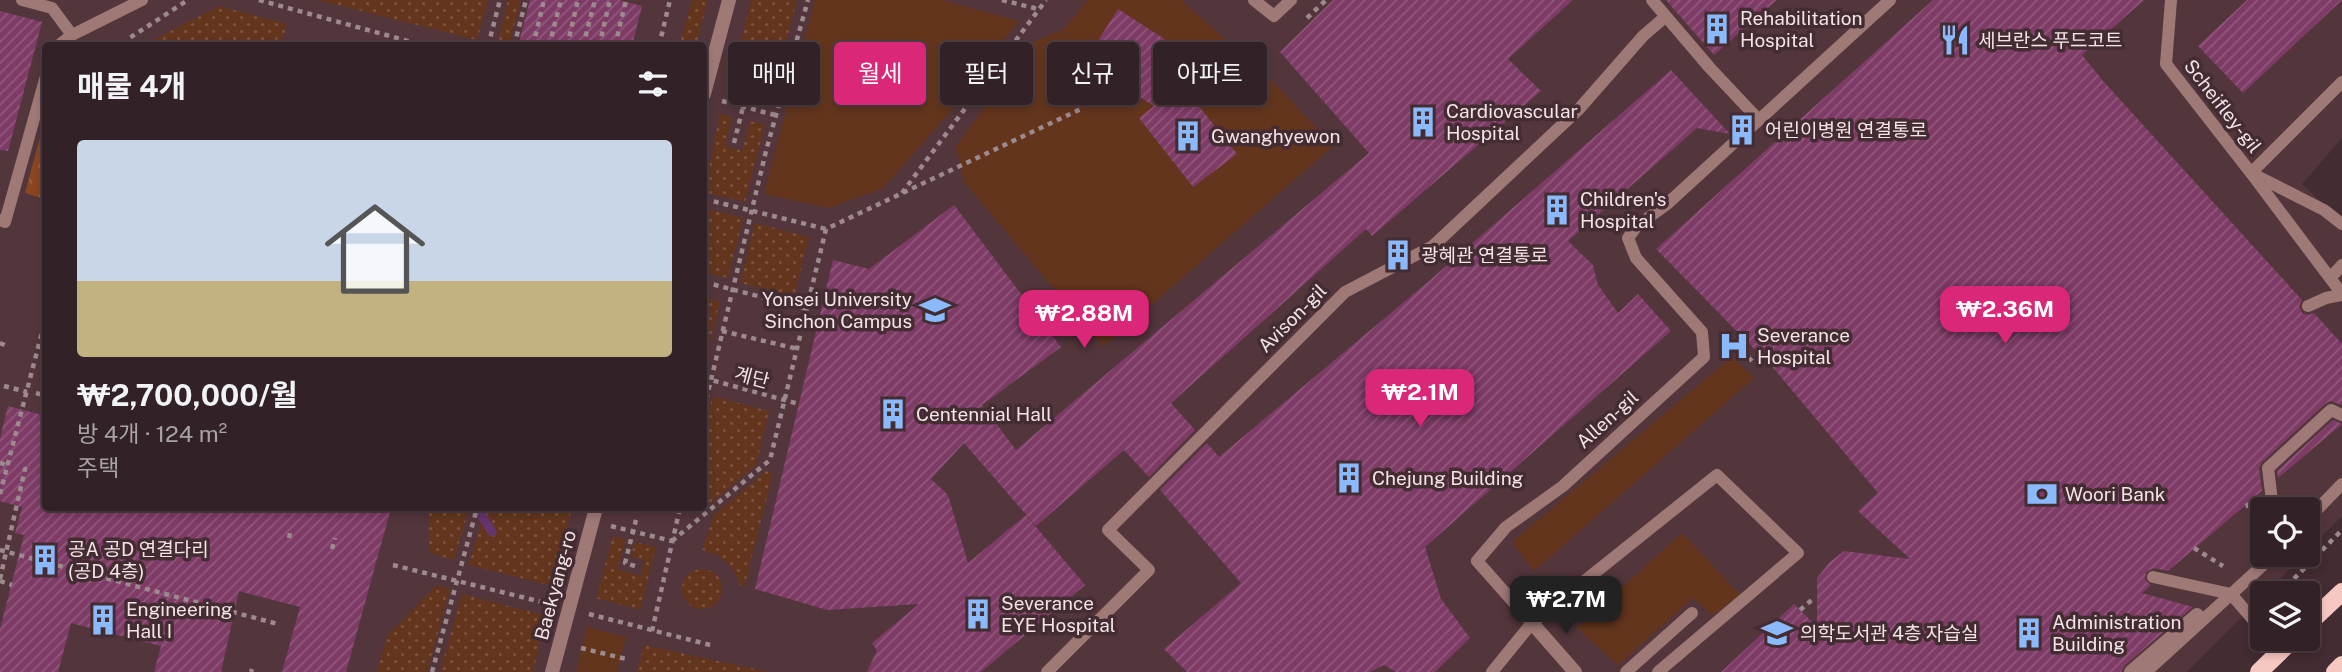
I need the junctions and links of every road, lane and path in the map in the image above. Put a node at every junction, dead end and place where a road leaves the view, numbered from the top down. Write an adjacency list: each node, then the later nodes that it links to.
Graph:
1 (22, 0): 27 (lane)
2 (142, 0): 27 (lane)
3 (188, 0): 29 (path)
4 (259, 0): 30 (path)
5 (499, 0): 31 (path)
6 (526, 0): 32 (path)
7 (544, 0): 33 (path)
8 (561, 0): 34 (path)
9 (578, 0): 35 (path)
10 (594, 0): 36 (path)
11 (611, 0): 37 (path)
12 (670, 0): 39 (path)
13 (729, 0): 41 (street)
14 (807, 0): 44 (path)
15 (1002, 0): 24 (path)
16 (1046, 0): 24 (path)
17 (1254, 0): 18 (lane)
18 (1291, 0)
19 (1326, 0): 26 (path)
20 (1652, 0): 25 (lane)
21 (1890, 0): 45 (lane)
22 (2171, 0): 47 (lane, Scheifley-gil)
23 (626, 1): 38 (path)
24 (1038, 9): 48 (path)
25 (1665, 17): 45 (lane); 124 (lane, Avison-gil)
26 (1307, 18)
27 (72, 34): 28 (lane)
28 (63, 42)
29 (128, 42)
30 (411, 42)
31 (489, 42)
32 (515, 42)
33 (534, 42)
34 (550, 42)
35 (568, 42)
36 (584, 42)
37 (599, 42)
38 (616, 42)
39 (660, 42)
40 (2342, 82): 47 (lane)
41 (707, 83)
42 (42, 90): 51 (lane)
43 (1083, 108): 48 (path)
44 (775, 115): 46 (path); 50 (path)
45 (1758, 120): 114 (lane, Allen-gil)
46 (734, 143)
47 (2251, 173): 52 (lane, Scheifley-gil); 55 (lane)
48 (902, 193): 53 (path)
49 (707, 200): 50 (path)
50 (751, 211): 53 (path); 57 (path)
51 (0, 220)
52 (2342, 224)
53 (826, 229): 60 (path)
54 (2342, 265): 55 (lane)
55 (2331, 277): 58 (lane)
56 (707, 283): 57 (path)
57 (732, 291): 60 (path); 61 (path)
58 (2342, 294): 59 (lane)
59 (2308, 306)
60 (807, 309): 65 (path)
61 (722, 331): 65 (path, 계단); 69 (path)
62 (42, 333): 71 (path)
63 (0, 343): 64 (path)
64 (7, 346)
65 (798, 349): 75 (path)
66 (1742, 351): 67 (path)
67 (1752, 361)
68 (707, 379): 69 (path, 계단)
69 (710, 380): 73 (path); 75 (path, 계단)
70 (4, 386): 71 (path)
71 (27, 391): 79 (path)
72 (36, 393): 74 (path)
73 (707, 394)
74 (42, 395)
75 (786, 401): 76 (path, 계단); 92 (path)
76 (799, 404)
77 (2342, 415): 83 (lane)
78 (0, 463): 79 (path)
79 (7, 465): 82 (path)
80 (31, 471): 95 (path)
81 (2342, 484): 84 (lane)
82 (0, 494)
83 (2272, 497)
84 (2320, 507)
85 (476, 511): 102 (path)
86 (595, 511): 108 (street, Baekyang-ro)
87 (679, 511): 92 (path)
88 (637, 516): 90 (path)
89 (2342, 530): 103 (path)
90 (633, 532): 92 (path); 97 (path)
91 (335, 538): 94 (path)
92 (672, 541): 116 (path)
93 (2194, 548): 98 (path)
94 (332, 549)
95 (3, 551): 101 (path); 115 (path)
96 (393, 565): 102 (path)
97 (635, 566)
98 (2223, 566)
99 (2261, 567): 106 (lane)
100 (2152, 577): 106 (lane)
101 (0, 580): 104 (path)
102 (456, 580): 108 (path); 122 (path)
103 (2292, 581)
104 (12, 585)
105 (2342, 592): 111 (main road)
106 (2231, 594): 113 (lane); 130 (lane)
107 (1813, 599): 109 (path)
108 (569, 609): 116 (path); 117 (street, Baekyang-ro)
109 (1800, 610)
110 (1692, 613): 127 (lane)
111 (2320, 613)
112 (2197, 615): 129 (street)
113 (2250, 616)
114 (1532, 623): 125 (lane); 126 (street); 128 (lane)
115 (278, 624)
116 (652, 631): 118 (path)
117 (560, 643): 120 (path); 123 (street, Baekyang-ro)
118 (714, 646)
119 (2275, 651): 131 (main road)
120 (626, 659)
121 (2342, 666): 132 (main road)
122 (432, 672)
123 (552, 672)
124 (1047, 672)
125 (1492, 672)
126 (1574, 672)
127 (1626, 672)
128 (1658, 672)
129 (2131, 672)
130 (2146, 672)
131 (2259, 672)
132 (2335, 672)

